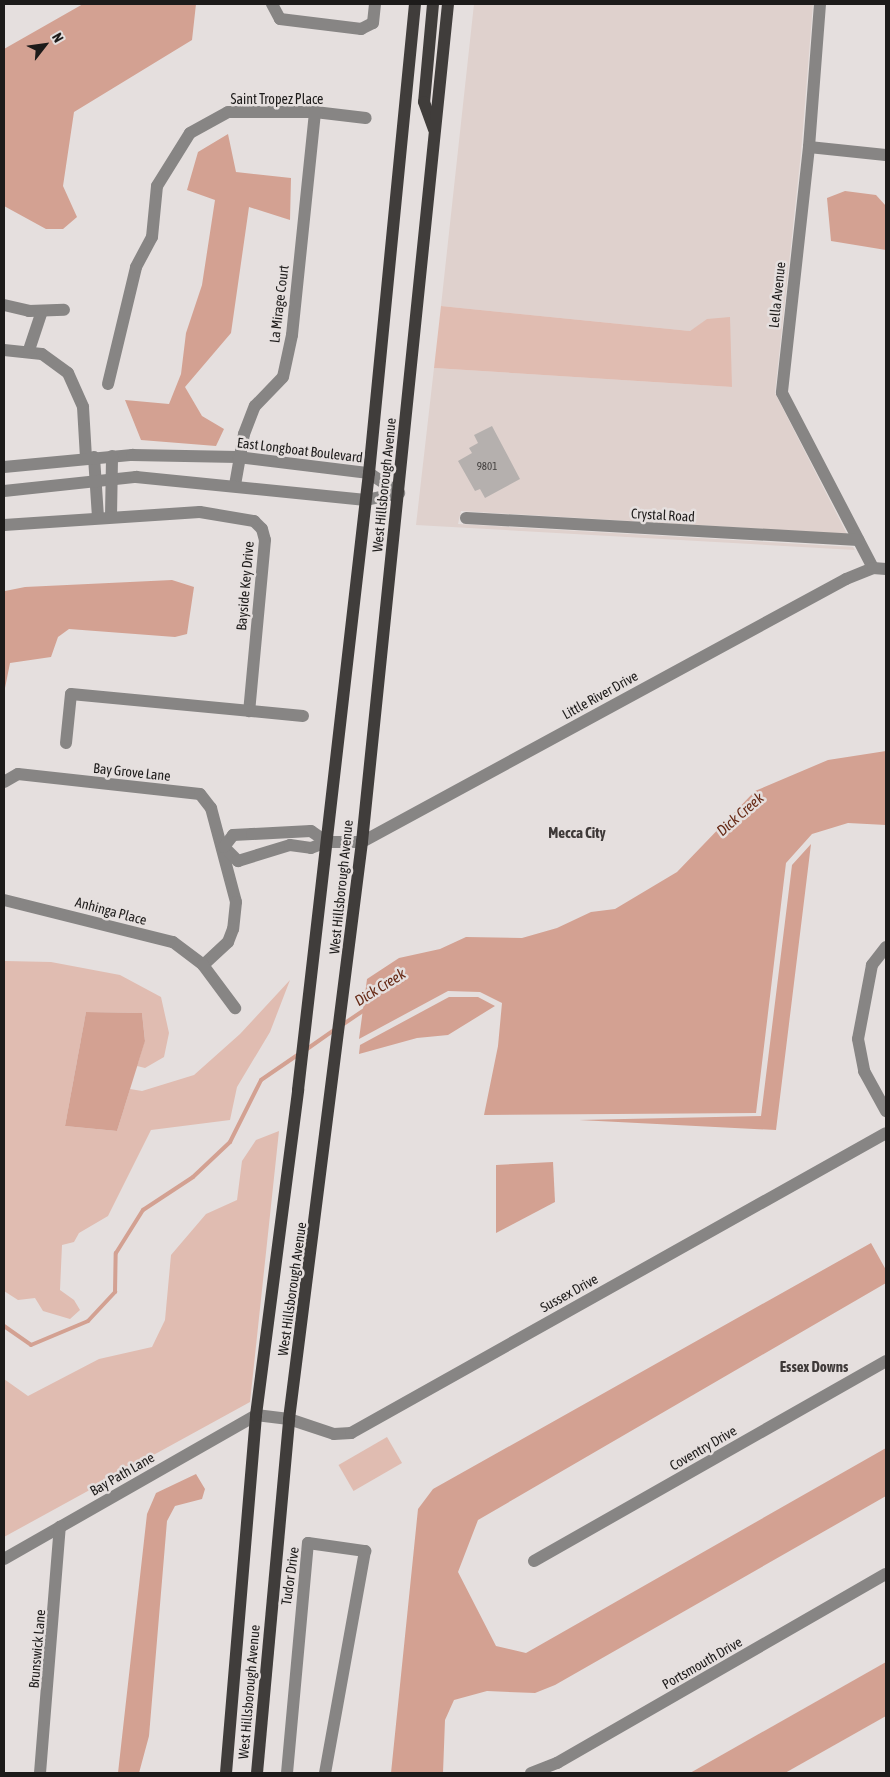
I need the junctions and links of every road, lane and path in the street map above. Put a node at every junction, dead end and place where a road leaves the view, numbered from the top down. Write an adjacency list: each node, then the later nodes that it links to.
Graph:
1 (272, 4): 2 (street)
2 (375, 4)
3 (415, 4): 22 (main road, West Hillsborough Avenue)
4 (433, 4): 9 (main road)
5 (448, 4): 9 (main road, West Hillsborough Avenue)
6 (820, 4): 10 (street, Lella Avenue)
7 (315, 112): 8 (street, Saint Tropez Place); 17 (street, Saint Tropez Place); 20 (street, La Mirage Court)
8 (366, 118)
9 (435, 131): 27 (main road, West Hillsborough Avenue)
10 (809, 147): 11 (street); 33 (street, Lella Avenue)
11 (886, 155)
12 (4, 306): 14 (street)
13 (64, 310): 14 (street)
14 (42, 311): 16 (street)
15 (4, 350): 16 (street)
16 (29, 350): 19 (street)
17 (108, 384)
18 (112, 456): 19 (street, East Longboat Boulevard); 20 (street, East Longboat Boulevard); 23 (street)
19 (90, 457): 21 (street, East Longboat Boulevard); 24 (street)
20 (238, 457): 22 (street, East Longboat Boulevard); 25 (street, La Mirage Court)
21 (4, 467)
22 (369, 473): 27 (street, East Longboat Boulevard); 28 (main road, West Hillsborough Avenue)
23 (112, 478): 24 (street); 25 (street); 29 (street)
24 (96, 479): 26 (street); 30 (street)
25 (235, 485): 28 (street)
26 (4, 491)
27 (399, 493): 28 (street); 41 (main road, West Hillsborough Avenue)
28 (366, 500): 40 (main road, West Hillsborough Avenue)
29 (111, 516): 30 (street, Bayside Key Drive); 35 (street, Bayside Key Drive)
30 (98, 517): 32 (street, Bayside Key Drive)
31 (466, 518): 33 (street, Crystal Road)
32 (4, 526)
33 (858, 540): 34 (street, Lella Avenue)
34 (880, 569): 41 (street, Little River Drive)
35 (249, 711): 36 (street); 37 (street)
36 (304, 716)
37 (66, 743)
38 (4, 782): 42 (street, Bay Grove Lane)
39 (252, 834): 40 (street); 42 (street); 43 (street)
40 (328, 842): 41 (street, Little River Drive); 43 (street); 51 (main road, West Hillsborough Avenue)
41 (362, 842): 52 (main road, West Hillsborough Avenue)
42 (224, 847): 43 (street); 46 (street)
43 (255, 856)
44 (4, 900): 46 (street, Anhinga Place)
45 (886, 946): 48 (street)
46 (203, 965): 47 (street, Anhinga Place)
47 (235, 1008)
48 (886, 1111)
49 (886, 1133): 52 (street, Sussex Drive)
50 (886, 1361): 55 (street, Coventry Drive)
51 (256, 1415): 52 (street, Sussex Drive); 53 (street, Bay Path Lane); 58 (main road, West Hillsborough Avenue)
52 (289, 1419): 59 (main road, West Hillsborough Avenue)
53 (60, 1527): 54 (street, Bay Path Lane); 57 (street, Brunswick Lane)
54 (4, 1559)
55 (534, 1561)
56 (886, 1574): 62 (street, Portsmouth Drive)
57 (40, 1773)
58 (226, 1773)
59 (256, 1773)
60 (287, 1773): 61 (street, Tudor Drive)
61 (326, 1773)
62 (531, 1773)

